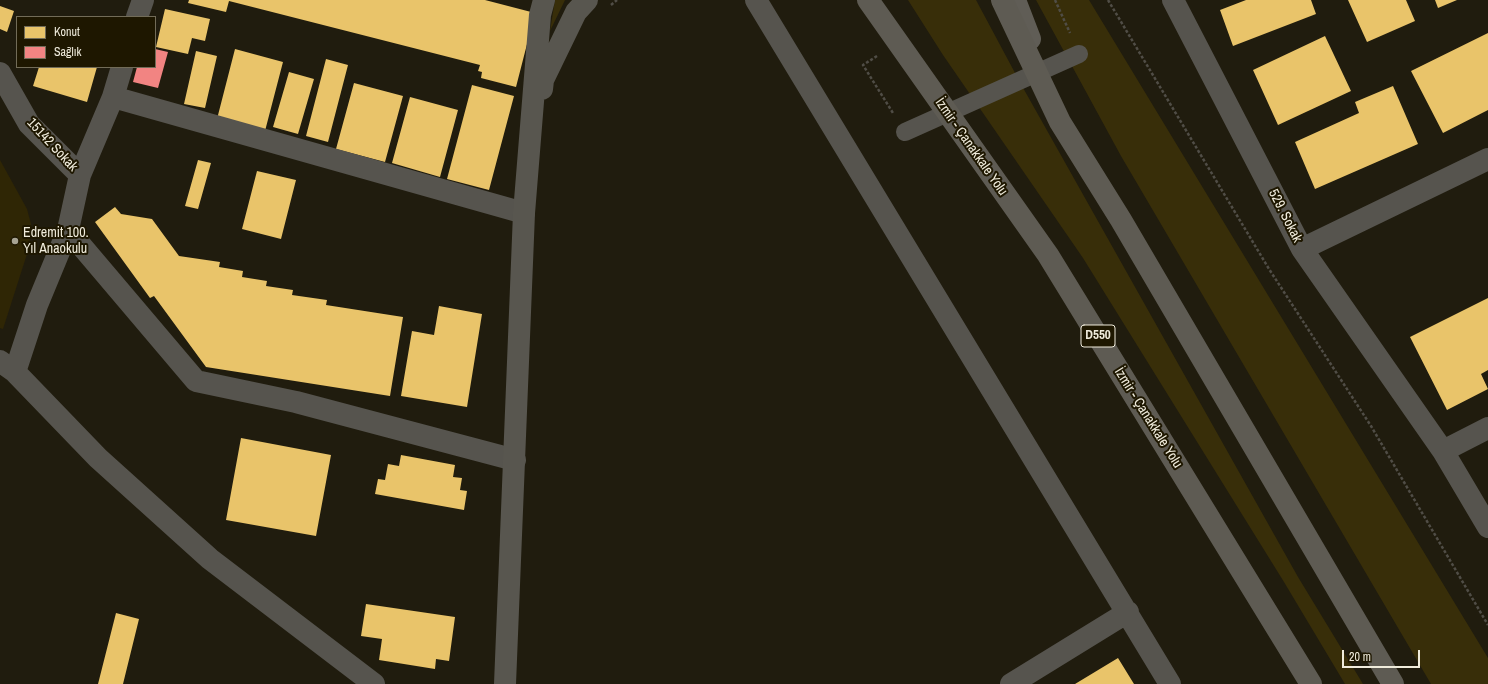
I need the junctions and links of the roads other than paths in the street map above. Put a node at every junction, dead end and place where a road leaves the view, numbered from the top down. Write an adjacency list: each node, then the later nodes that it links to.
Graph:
1 (143, 0): 9 (street)
2 (544, 0): 18 (main road)
3 (587, 0): 18 (main road)
4 (756, 0): 26 (street)
5 (868, 0): 31 (highway, İzmir - Çanakkale Yolu / D550)
6 (1002, 0): 14 (highway)
7 (1015, 0): 14 (main road)
8 (1173, 0): 20 (street, 529. Sokak)
9 (137, 16)
10 (1079, 54): 15 (street)
11 (122, 68): 13 (street)
12 (0, 73): 17 (street, 15142 Sokak)
13 (113, 97): 17 (street); 18 (street)
14 (1060, 122): 32 (highway)
15 (906, 132)
16 (1488, 159): 20 (street, 529. Sokak)
17 (80, 175): 19 (street)
18 (524, 213): 24 (main road)
19 (68, 230): 21 (street); 24 (street)
20 (1302, 249): 23 (street)
21 (7, 367): 27 (street)
22 (1488, 428): 23 (street)
23 (1443, 451): 25 (street)
24 (515, 460): 28 (main road)
25 (1488, 527)
26 (1128, 612): 29 (street); 30 (street)
27 (374, 684)
28 (505, 684)
29 (1011, 684)
30 (1170, 684)
31 (1311, 684)
32 (1393, 684)

